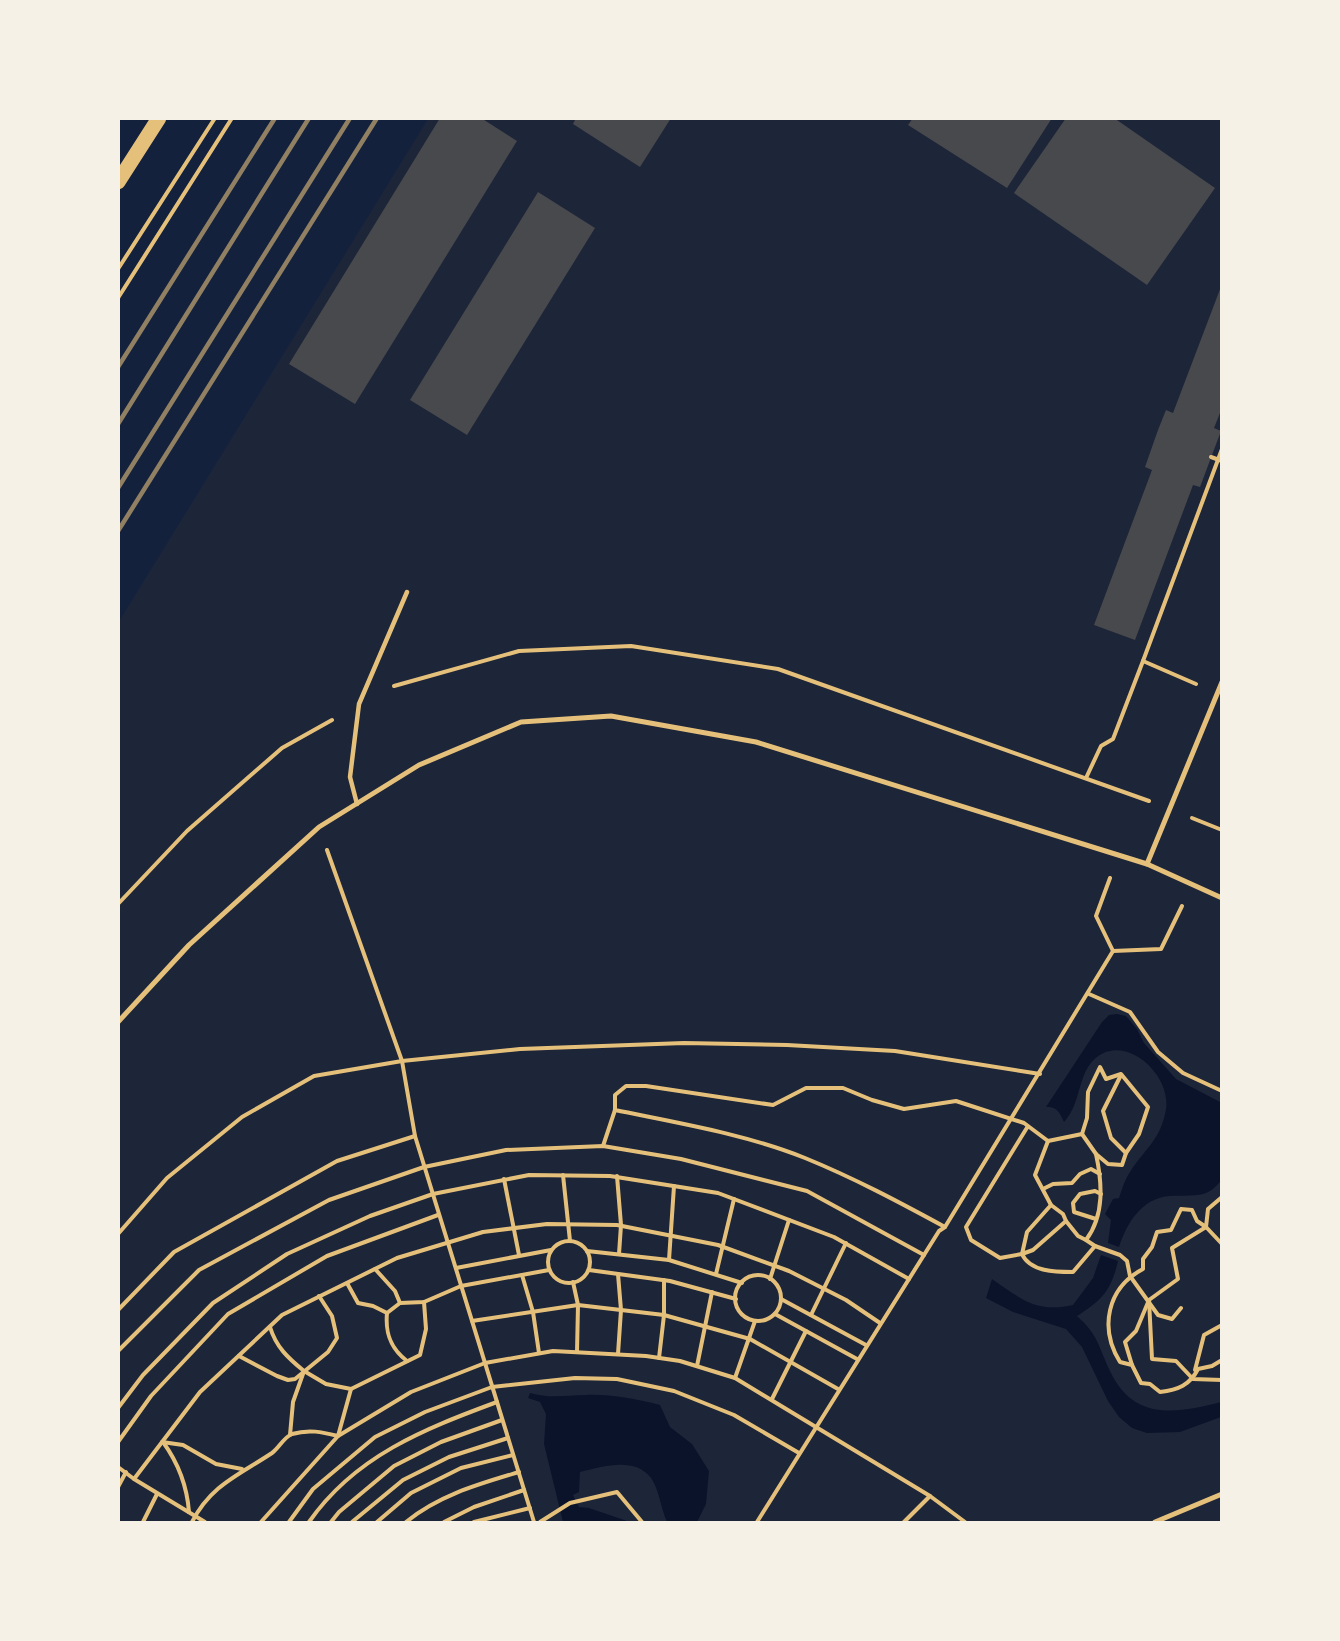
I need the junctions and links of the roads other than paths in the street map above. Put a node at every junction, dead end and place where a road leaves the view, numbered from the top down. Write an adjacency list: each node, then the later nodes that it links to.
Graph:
1 (159, 118): 2 (main road)
2 (118, 182)
3 (407, 592): 5 (lane)
4 (1221, 682): 6 (street)
5 (357, 804): 6 (street); 8 (street)
6 (1147, 864): 7 (street)
7 (1221, 898)
8 (118, 1022)
9 (1221, 1494): 10 (street)
10 (1155, 1522)

